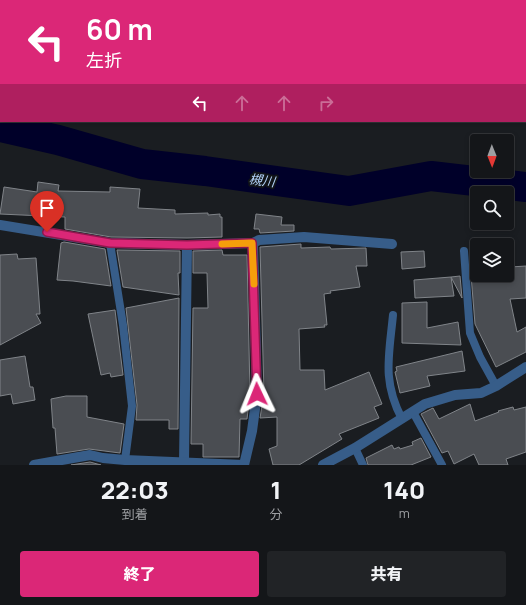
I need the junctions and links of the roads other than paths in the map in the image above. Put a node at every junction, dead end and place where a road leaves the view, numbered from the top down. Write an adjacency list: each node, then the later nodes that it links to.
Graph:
1 (0, 224): 2 (street)
2 (110, 243): 5 (street); 13 (lane)
3 (252, 243): 4 (street); 5 (street); 17 (street)
4 (392, 244)
5 (187, 245): 15 (street)
6 (464, 251): 9 (lane)
7 (393, 315): 11 (lane)
8 (526, 367): 9 (street)
9 (496, 386): 10 (street)
10 (412, 412): 11 (street); 20 (lane)
11 (402, 419): 12 (street)
12 (355, 448): 18 (street); 19 (lane)
13 (125, 460): 14 (street); 15 (street)
14 (103, 461): 16 (street)
15 (184, 462): 17 (street)
16 (34, 465)
17 (244, 465)
18 (324, 465)
19 (363, 465)
20 (442, 465)

